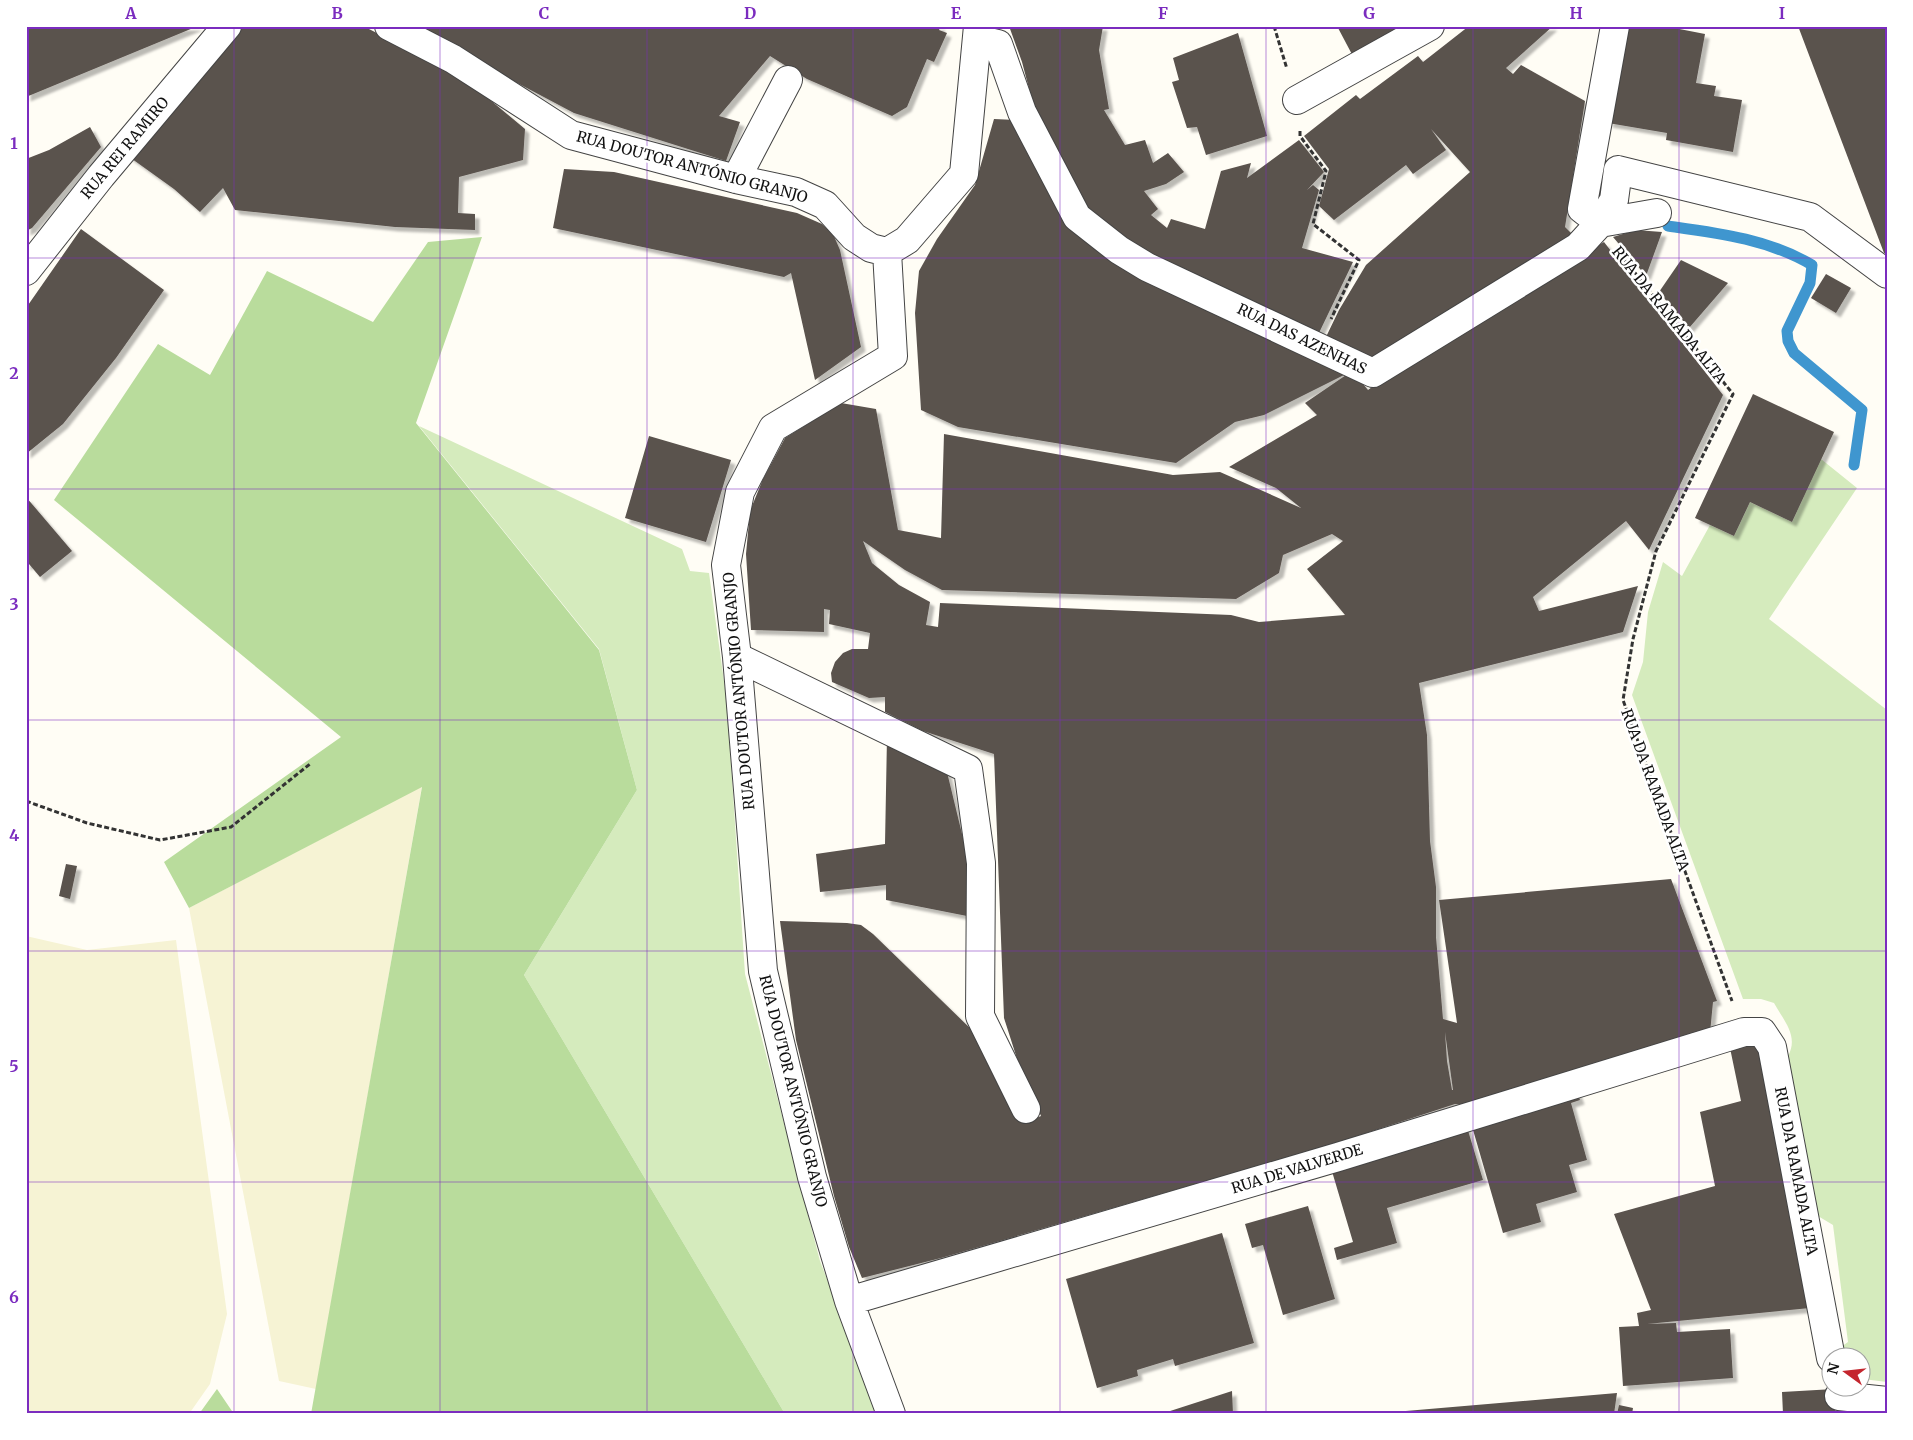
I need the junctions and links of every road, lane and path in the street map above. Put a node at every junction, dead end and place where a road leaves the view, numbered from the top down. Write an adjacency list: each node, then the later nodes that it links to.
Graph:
1 (226, 26): 14 (street, RUA REI RAMIRO)
2 (389, 26): 10 (street, RUA DOUTOR ANTÓNIO GRANJO)
3 (1274, 26): 8 (path)
4 (1430, 26): 8 (street)
5 (1615, 26): 12 (street)
6 (977, 33): 13 (street); 16 (street, RUA DAS AZENHAS)
7 (788, 80): 10 (street)
8 (1297, 100)
9 (1300, 136): 16 (path)
10 (736, 179): 13 (street, RUA DOUTOR ANTÓNIO GRANJO)
11 (1657, 213): 12 (street)
12 (1600, 223): 15 (street); 16 (street, RUA DAS AZENHAS); 20 (path, RUA DA RAMADA ALTA)
13 (887, 252): 17 (street, RUA DOUTOR ANTÓNIO GRANJO)
14 (26, 271)
15 (1887, 274)
16 (1318, 346)
17 (737, 657): 21 (street); 22 (street, RUA DOUTOR ANTÓNIO GRANJO)
18 (310, 764): 19 (path)
19 (26, 800)
20 (1744, 1032): 22 (street, RUA DE VALVERDE); 23 (street, RUA DA RAMADA ALTA)
21 (1026, 1109)
22 (849, 1301): 26 (street, RUA DOUTOR ANTÓNIO GRANJO)
23 (1829, 1348)
24 (1839, 1399): 25 (street)
25 (1887, 1401)
26 (891, 1414)

